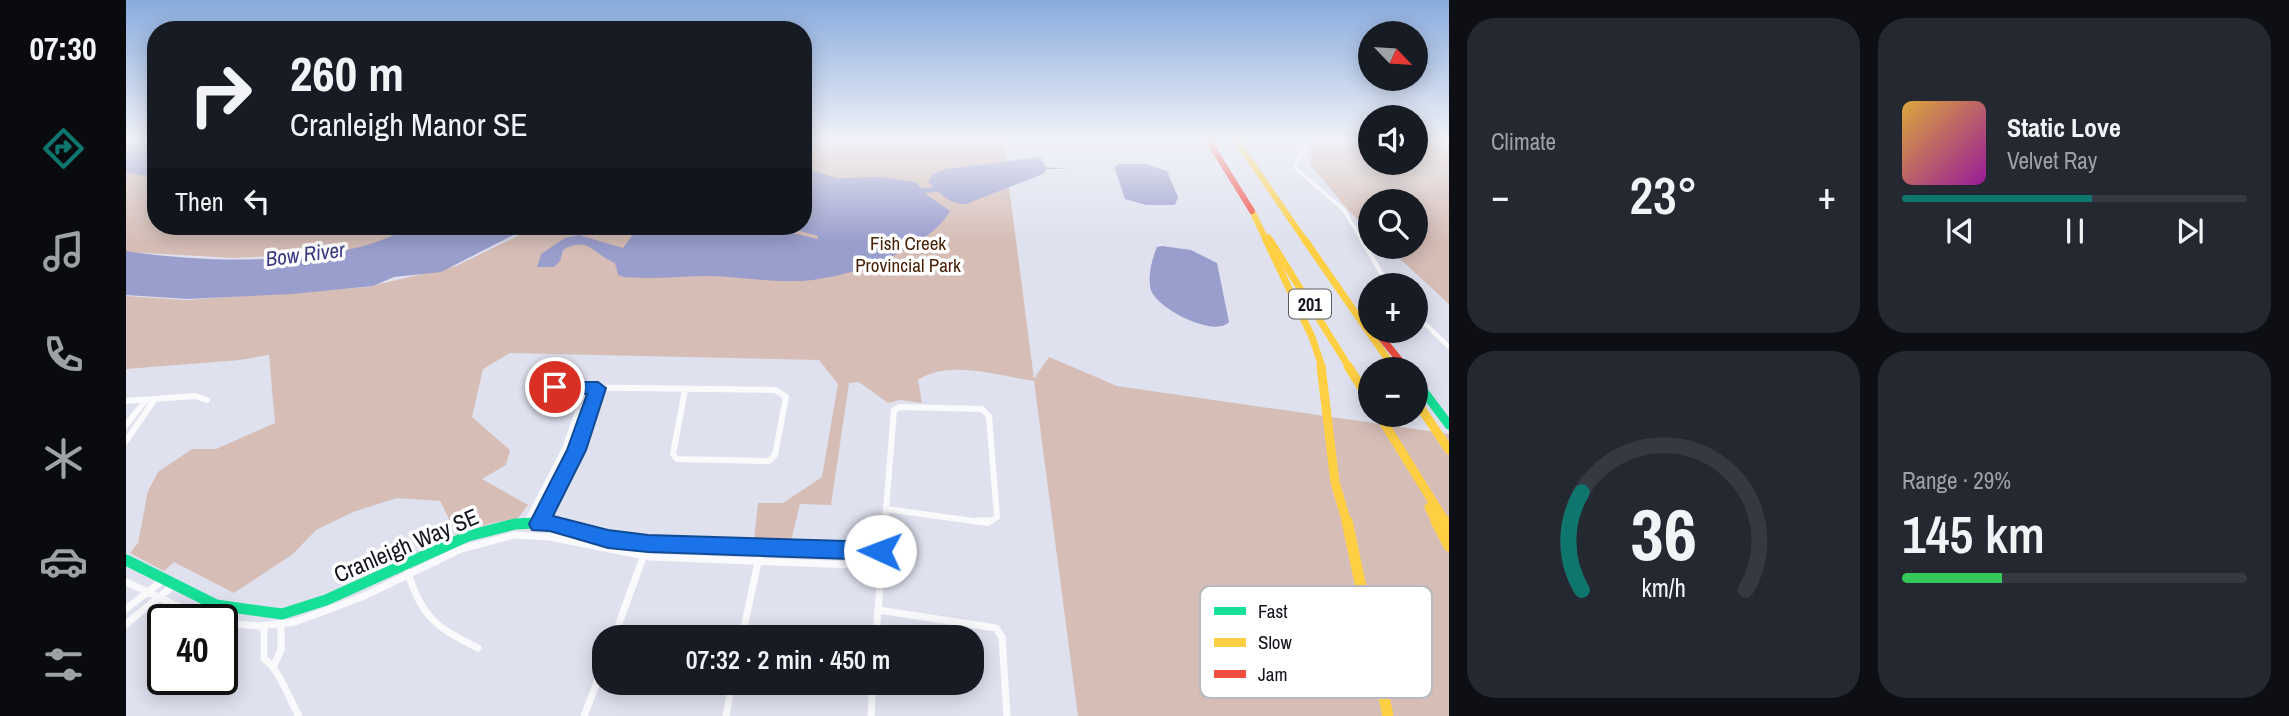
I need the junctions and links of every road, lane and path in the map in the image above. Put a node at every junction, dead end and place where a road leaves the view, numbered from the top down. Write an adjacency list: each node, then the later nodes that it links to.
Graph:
1 (1229, 173): 4 (main road, 201)
2 (1259, 173): 6 (main road, 201)
3 (1301, 173): 5 (street)
4 (1250, 207): 13 (main road, 201); 49 (main road)
5 (1381, 273)
6 (1343, 294): 7 (main road); 11 (main road, 201)
7 (1358, 311)
8 (1428, 327): 10 (street)
9 (1385, 343): 12 (main road)
10 (1449, 347)
11 (1386, 357)
12 (1397, 357)
13 (1358, 382)
14 (592, 388): 15 (street); 16 (street); 28 (street); 29 (street)
15 (534, 390)
16 (685, 390): 16 (street)
17 (1428, 398): 24 (main road)
18 (155, 399): 19 (street); 20 (street); 26 (street)
19 (146, 400): 21 (street); 23 (street)
20 (207, 400)
21 (126, 401)
22 (1428, 419): 30 (main road)
23 (126, 425)
24 (1449, 425)
25 (1386, 427): 27 (main road)
26 (126, 441)
27 (1399, 448): 34 (main road); 37 (main road)
28 (565, 449): 29 (street); 32 (street)
29 (576, 450): 33 (street)
30 (1449, 450)
31 (886, 509): 31 (street); 39 (street)
32 (526, 524): 33 (main road, Cranleigh Way SE); 35 (street); 43 (main road, Cranleigh Way SE)
33 (539, 524): 35 (street); 36 (main road, Cranleigh Way SE)
34 (1449, 528)
35 (531, 534): 40 (street, Cranleigh Way SE); 45 (street, Cranleigh Way SE)
36 (648, 544): 38 (main road, Cranleigh Way SE); 40 (street)
37 (1449, 546)
38 (762, 547): 39 (main road, Cranleigh Way SE); 42 (street)
39 (880, 551): 44 (street)
40 (644, 557): 42 (street, Cranleigh Way SE); 57 (street)
41 (126, 560): 46 (main road, Cranleigh Way SE)
42 (760, 560): 44 (street, Cranleigh Way SE); 58 (street)
43 (406, 565): 45 (street); 48 (main road, Cranleigh Way SE)
44 (879, 566): 54 (street)
45 (409, 575): 60 (street, Cranleigh Way SE); 62 (street)
46 (163, 580): 48 (main road, Cranleigh Way SE); 50 (street)
47 (126, 582): 50 (street)
48 (174, 584): 51 (street)
49 (1361, 586)
50 (147, 593): 51 (street); 53 (street)
51 (158, 598): 52 (street); 55 (street)
52 (171, 604)
53 (126, 609)
54 (878, 610): 59 (street); 72 (street)
55 (126, 624)
56 (238, 625): 61 (street, Cranleigh Way SE)
57 (618, 625)
58 (745, 625)
59 (877, 625)
60 (281, 626): 61 (street, Cranleigh Way SE); 63 (street)
61 (264, 628): 63 (street)
62 (478, 648)
63 (274, 665): 68 (street)
64 (592, 695): 69 (street)
65 (730, 695): 70 (street)
66 (872, 695): 71 (street)
67 (1384, 698): 73 (main road)
68 (299, 716)
69 (584, 716)
70 (726, 716)
71 (871, 716)
72 (1007, 716)
73 (1388, 716)

